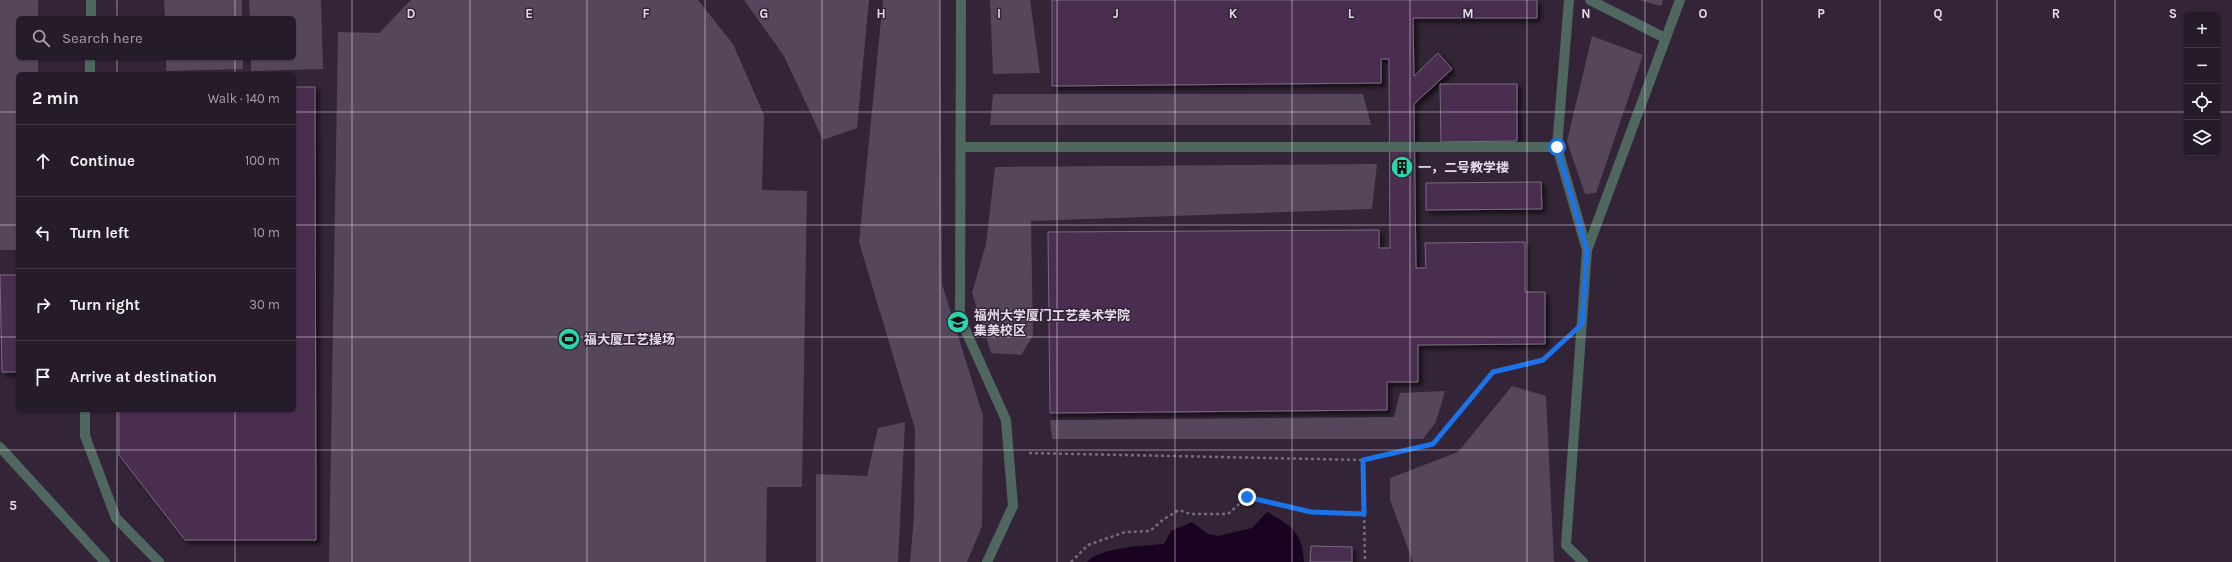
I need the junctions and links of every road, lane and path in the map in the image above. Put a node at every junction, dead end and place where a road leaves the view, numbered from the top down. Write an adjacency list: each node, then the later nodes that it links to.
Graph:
1 (91, 0): 6 (street)
2 (961, 0): 10 (street)
3 (1569, 0): 11 (street)
4 (1590, 0): 7 (street)
5 (1680, 0): 7 (street)
6 (91, 16)
7 (1665, 38): 12 (street)
8 (90, 60): 9 (street)
9 (90, 72)
10 (962, 147): 11 (street); 16 (street)
11 (1557, 147): 12 (street)
12 (1587, 250): 13 (street)
13 (1582, 324): 17 (path); 24 (street)
14 (85, 412): 20 (street)
15 (0, 447): 19 (street)
16 (1009, 452): 17 (path); 21 (street)
17 (1363, 460): 18 (path)
18 (1364, 514): 22 (path); 23 (path)
19 (105, 562)
20 (159, 562)
21 (987, 562)
22 (1071, 562)
23 (1365, 562)
24 (1583, 562)

